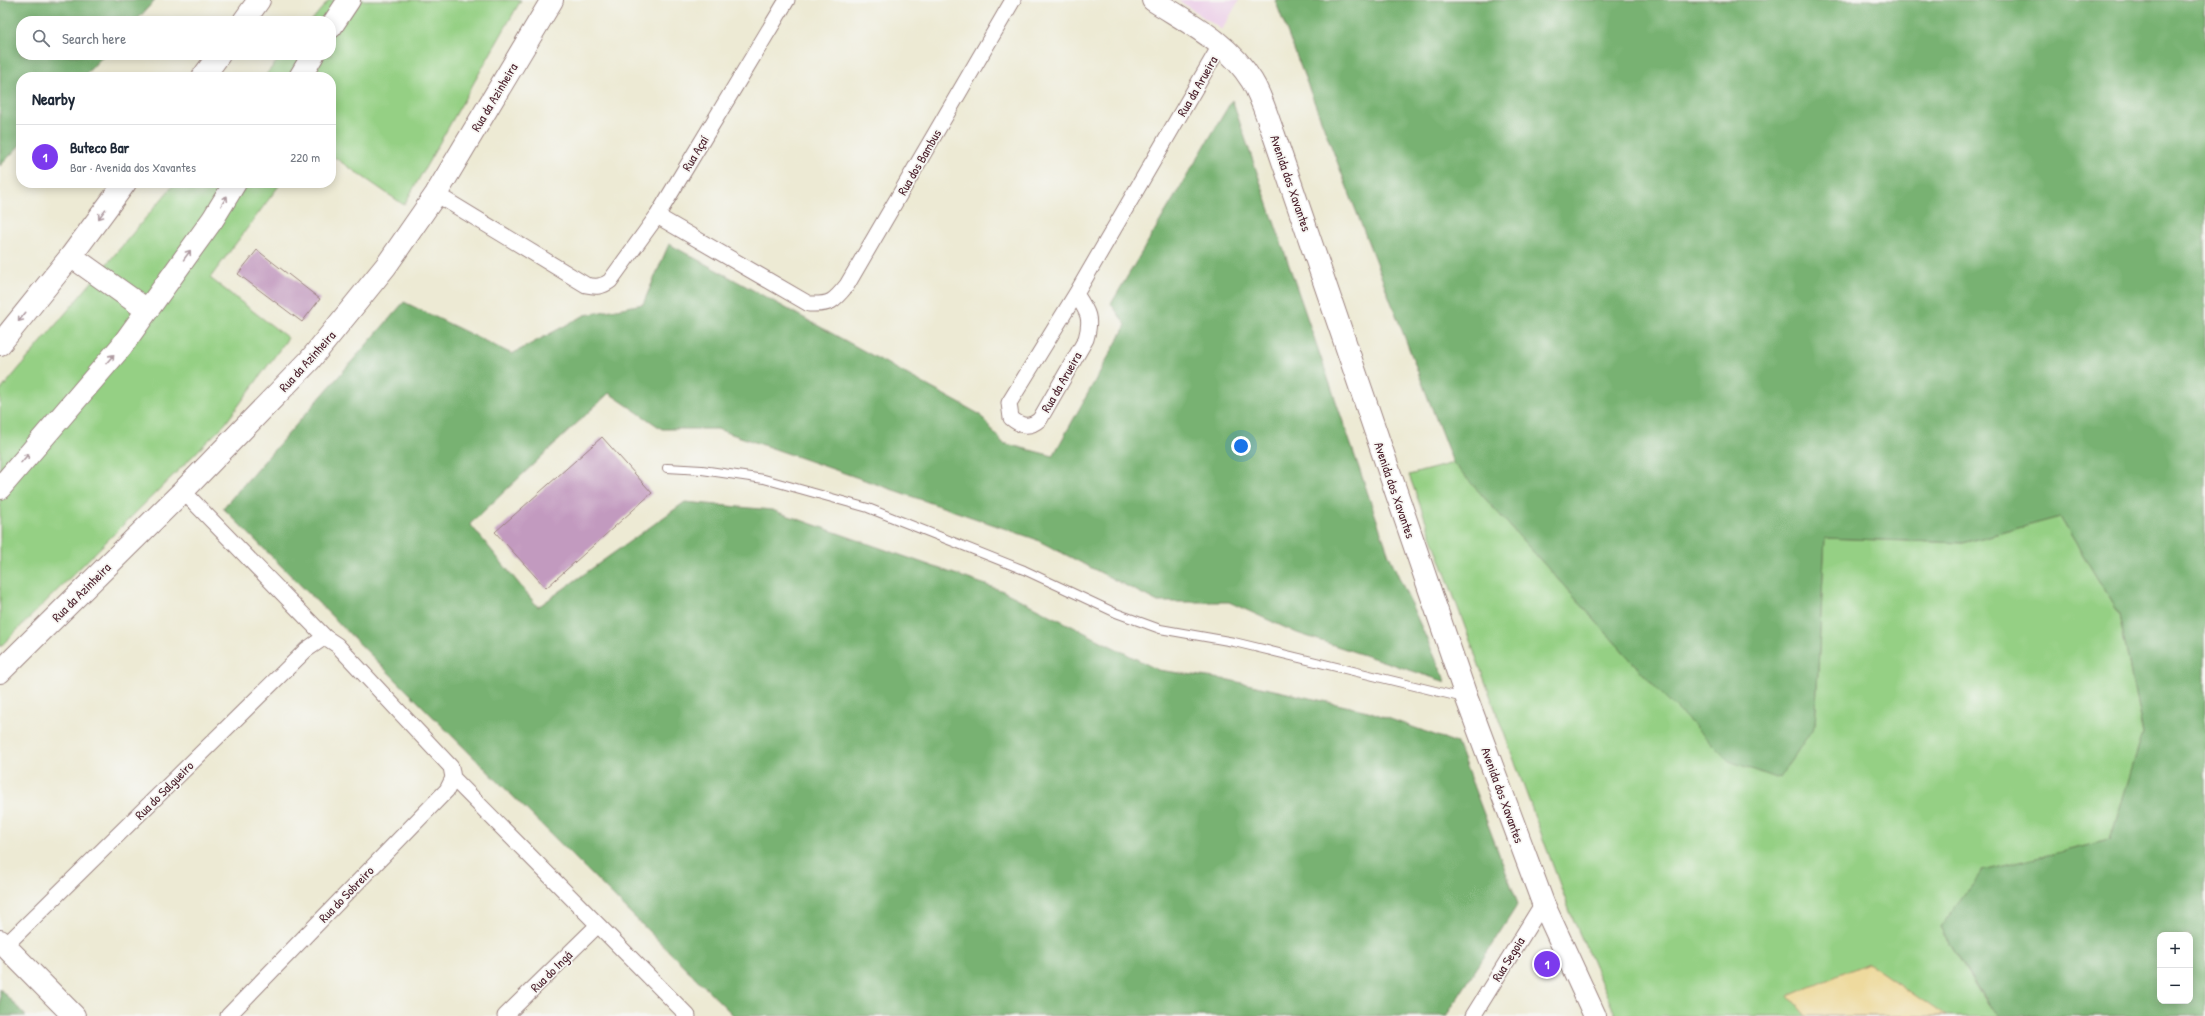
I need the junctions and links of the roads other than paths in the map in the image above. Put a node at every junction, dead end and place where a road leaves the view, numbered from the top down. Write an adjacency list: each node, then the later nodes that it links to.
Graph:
1 (259, 0): 7 (main road)
2 (349, 0): 8 (main road)
3 (552, 0): 16 (main road, Rua da Azinheira)
4 (788, 0): 17 (street, Rua Açaí)
5 (1013, 0): 17 (street, Rua dos Bambus)
6 (1153, 0): 9 (main road, Avenida dos Xavantes)
7 (248, 16)
8 (336, 20)
9 (1221, 44): 19 (street, Rua da Arueira); 27 (main road, Avenida dos Xavantes)
10 (215, 60): 12 (main road)
11 (310, 60): 13 (main road)
12 (207, 72)
13 (303, 72)
14 (121, 188): 18 (main road, one-way to 18)
15 (232, 188): 20 (main road, one-way to 15)
16 (436, 194): 17 (street, Rua Açaí); 24 (main road, Rua da Azinheira)
17 (657, 216)
18 (71, 256): 20 (main road); 21 (main road, one-way to 21)
19 (1076, 294): 19 (street, Rua da Arueira)
20 (147, 310): 23 (main road, one-way to 20)
21 (0, 344)
22 (667, 468): 27 (lane)
23 (0, 488)
24 (183, 490): 25 (street); 26 (main road, Rua da Azinheira)
25 (324, 637): 28 (street); 31 (street, Rua do Salgueiro)
26 (0, 672)
27 (1467, 699): 29 (main road, Avenida dos Xavantes)
28 (452, 773): 30 (street); 33 (street, Rua do Sobreiro)
29 (1543, 903): 36 (street, Rua Segoia); 37 (main road, Avenida dos Xavantes)
30 (598, 925): 34 (street, Rua do Ingá); 35 (street)
31 (3, 944): 32 (main road)
32 (74, 1016)
33 (228, 1016)
34 (505, 1016)
35 (688, 1016)
36 (1473, 1016)
37 (1595, 1016)

